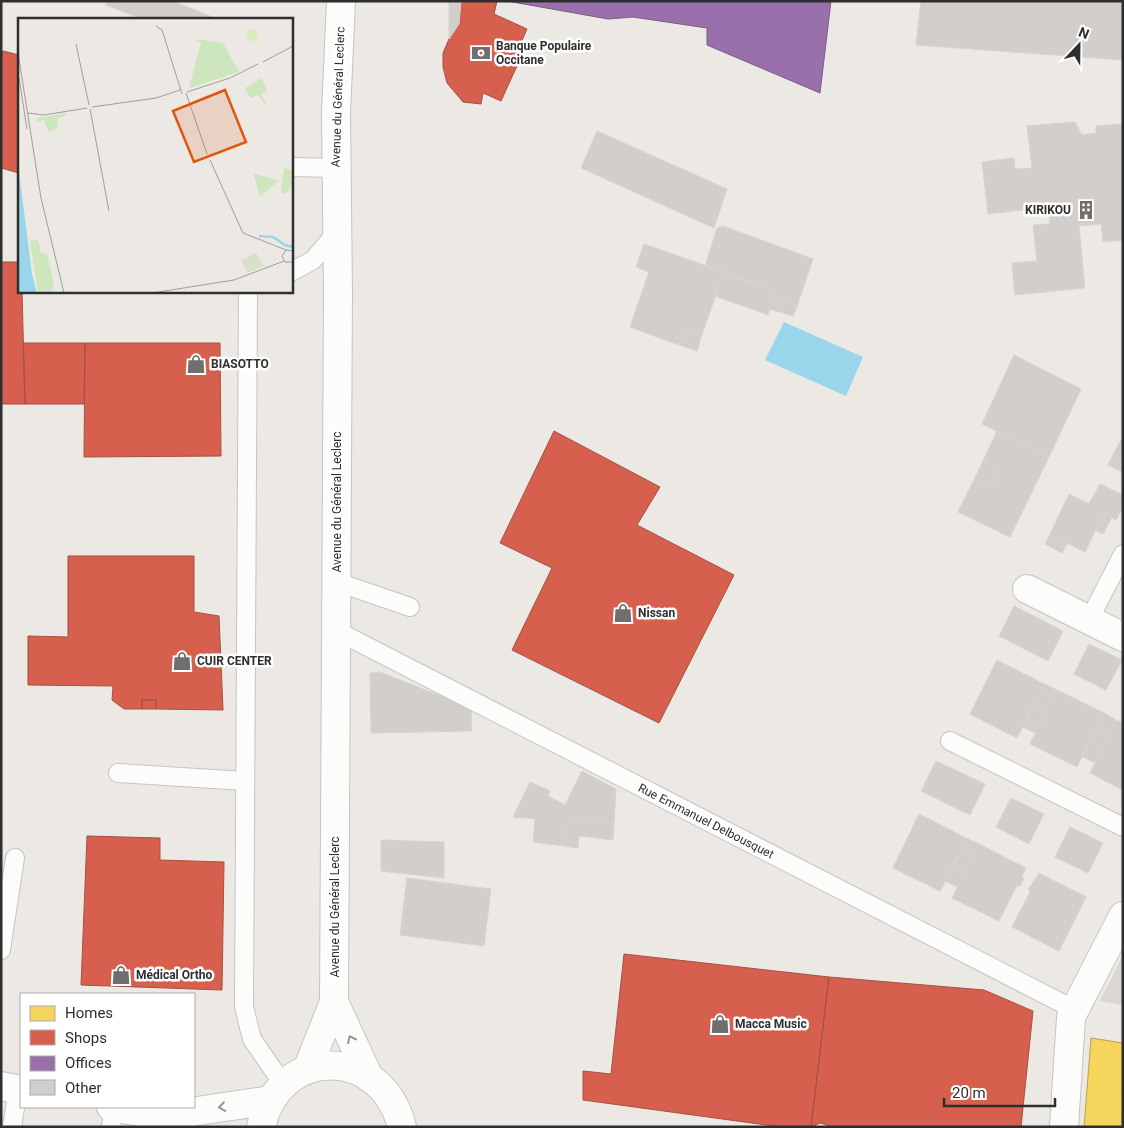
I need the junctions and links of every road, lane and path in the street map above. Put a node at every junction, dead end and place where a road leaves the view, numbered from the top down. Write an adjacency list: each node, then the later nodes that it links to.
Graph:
1 (341, 1): 3 (street, Avenue du Général Leclerc)
2 (292, 167): 3 (lane)
3 (336, 168): 4 (street, Avenue du Général Leclerc)
4 (336, 233): 5 (lane); 8 (street, Avenue du Général Leclerc)
5 (292, 271)
6 (248, 292): 16 (lane)
7 (1123, 554): 11 (lane)
8 (337, 582): 10 (lane); 12 (street, Avenue du Général Leclerc)
9 (1027, 589): 11 (street)
10 (410, 607)
11 (1089, 620): 13 (street)
12 (337, 631): 21 (street, Avenue du Général Leclerc); 22 (lane, Rue Emmanuel Delbousquet)
13 (1123, 637)
14 (950, 741): 17 (lane)
15 (118, 773): 16 (lane)
16 (245, 781): 26 (lane)
17 (1123, 827)
18 (15, 858): 20 (lane)
19 (1123, 916): 22 (street)
20 (1, 950)
21 (334, 1002): 23 (street, Avenue du Général Leclerc); 24 (street, Avenue du Général Leclerc, one-way to 21)
22 (1075, 1010): 35 (street)
23 (307, 1070): 24 (street); 26 (street)
24 (368, 1075): 34 (street)
25 (14, 1088): 30 (lane)
26 (277, 1092): 29 (street, one-way to 29); 33 (street)
27 (112, 1108): 31 (lane)
28 (118, 1108): 29 (street)
29 (164, 1116): 32 (street)
30 (12, 1127)
31 (111, 1127)
32 (195, 1127)
33 (261, 1127)
34 (402, 1127)
35 (1064, 1127)

